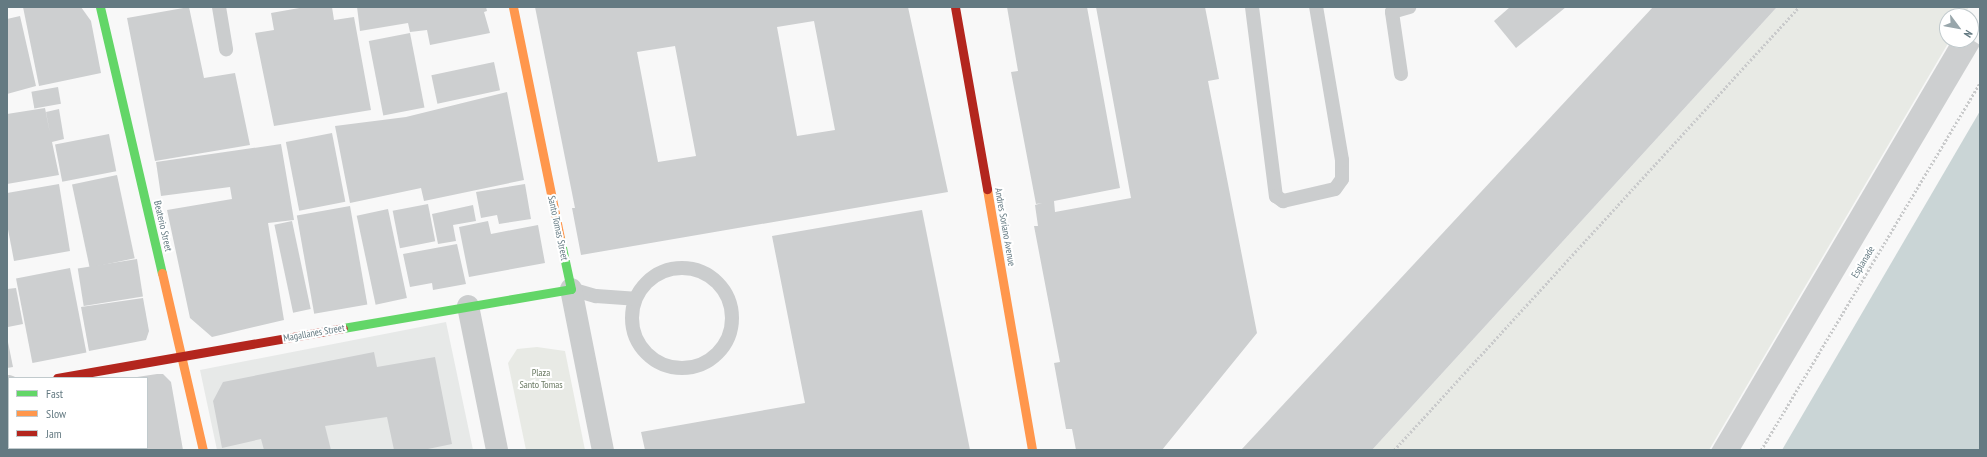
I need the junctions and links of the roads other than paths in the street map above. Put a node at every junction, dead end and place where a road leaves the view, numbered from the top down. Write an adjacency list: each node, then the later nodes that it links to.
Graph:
1 (100, 7): 14 (street, Beaterio Street)
2 (219, 7): 9 (lane)
3 (513, 7): 11 (street, Santo Tomas Street)
4 (956, 7): 19 (street, Andres Soriano Avenue)
5 (1252, 7): 6 (lane)
6 (1316, 7)
7 (1409, 7): 8 (lane)
8 (1392, 10): 10 (lane)
9 (226, 49)
10 (1401, 74)
11 (571, 289): 12 (lane); 13 (street, Magallanes Street); 18 (street, Santo Tomas Street)
12 (635, 300): 12 (lane)
13 (468, 306): 14 (street, Magallanes Street); 17 (street)
14 (182, 356): 15 (street, Magallanes Street); 16 (street, Beaterio Street)
15 (63, 377)
16 (203, 450)
17 (497, 450)
18 (603, 450)
19 (1032, 450)

